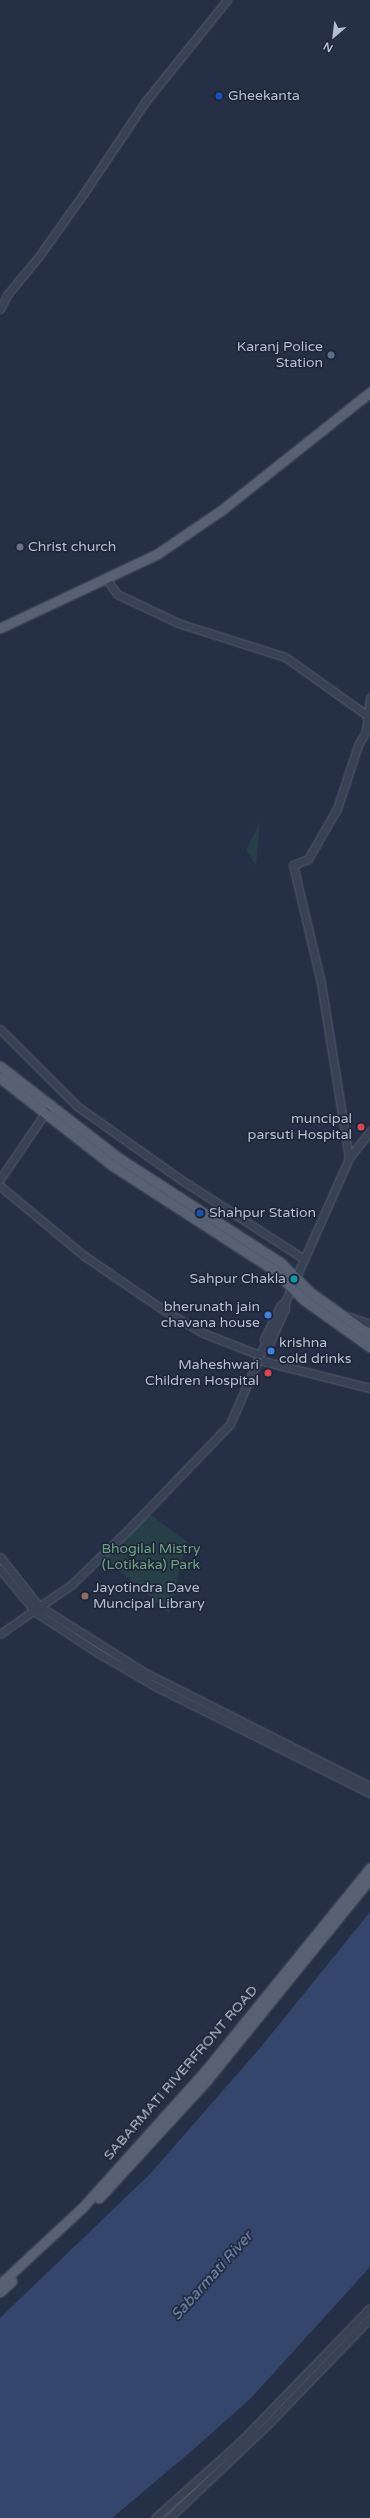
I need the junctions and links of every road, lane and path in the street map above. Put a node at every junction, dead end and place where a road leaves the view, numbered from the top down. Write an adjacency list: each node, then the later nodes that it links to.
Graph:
1 (227, 0): 2 (street)
2 (0, 309)
3 (370, 392): 4 (main road)
4 (106, 580): 5 (main road); 7 (street)
5 (0, 628)
6 (370, 697): 7 (street)
7 (366, 713): 8 (street); 15 (street)
8 (370, 720)
9 (0, 1029): 19 (street)
10 (0, 1066): 12 (main road)
11 (0, 1078): 13 (main road)
12 (50, 1106): 13 (street); 20 (main road)
13 (44, 1114): 16 (street); 21 (main road)
14 (370, 1131): 15 (street)
15 (349, 1158): 19 (street)
16 (0, 1179)
17 (0, 1186): 27 (street)
18 (0, 1191): 27 (street)
19 (304, 1259): 20 (street)
20 (296, 1276): 21 (street); 22 (main road)
21 (292, 1286): 25 (main road); 27 (street)
22 (343, 1315): 23 (street); 24 (main road)
23 (370, 1324)
24 (370, 1334): 25 (street)
25 (362, 1341): 26 (main road)
26 (370, 1347)
27 (259, 1357): 28 (street); 29 (street); 32 (street)
28 (370, 1384)
29 (370, 1388)
30 (0, 1557): 32 (street)
31 (0, 1569): 32 (street)
32 (37, 1609): 33 (street); 34 (street); 35 (street)
33 (0, 1634)
34 (370, 1786)
35 (370, 1793)
36 (370, 1868): 38 (main road, SABARMATI RIVERFRONT ROAD)
37 (370, 1879): 39 (main road, SABARMATI RIVERFRONT ROAD)
38 (0, 2284)
39 (0, 2292)
40 (370, 2308): 42 (street)
41 (370, 2318): 42 (street)
42 (273, 2414): 43 (street); 44 (street)
43 (155, 2518)
44 (169, 2518)

